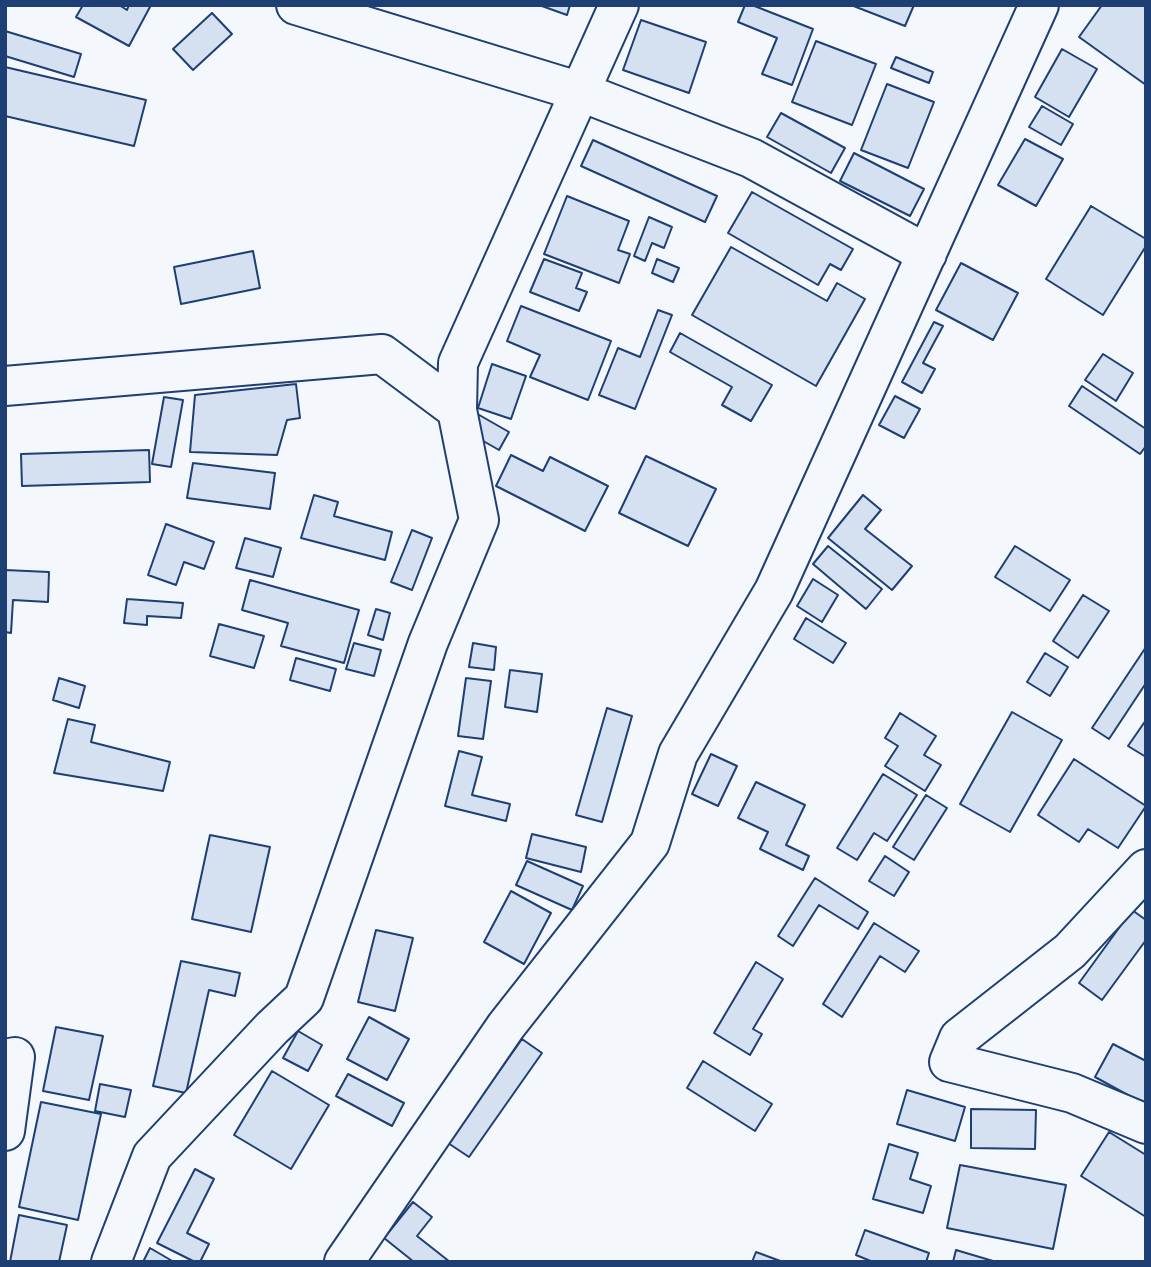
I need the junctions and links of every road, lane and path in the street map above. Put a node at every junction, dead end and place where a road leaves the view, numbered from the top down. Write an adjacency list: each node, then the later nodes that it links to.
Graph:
1 (296, 5): 4 (street)
2 (619, 5): 4 (street)
3 (1039, 5): 5 (street)
4 (581, 92): 5 (street); 7 (street)
5 (928, 254): 13 (street)
6 (5, 386): 7 (street)
7 (457, 411): 12 (street)
8 (1146, 869): 10 (street)
9 (5, 1059): 11 (street)
10 (1146, 1124)
11 (5, 1131)
12 (111, 1262)
13 (344, 1262)

